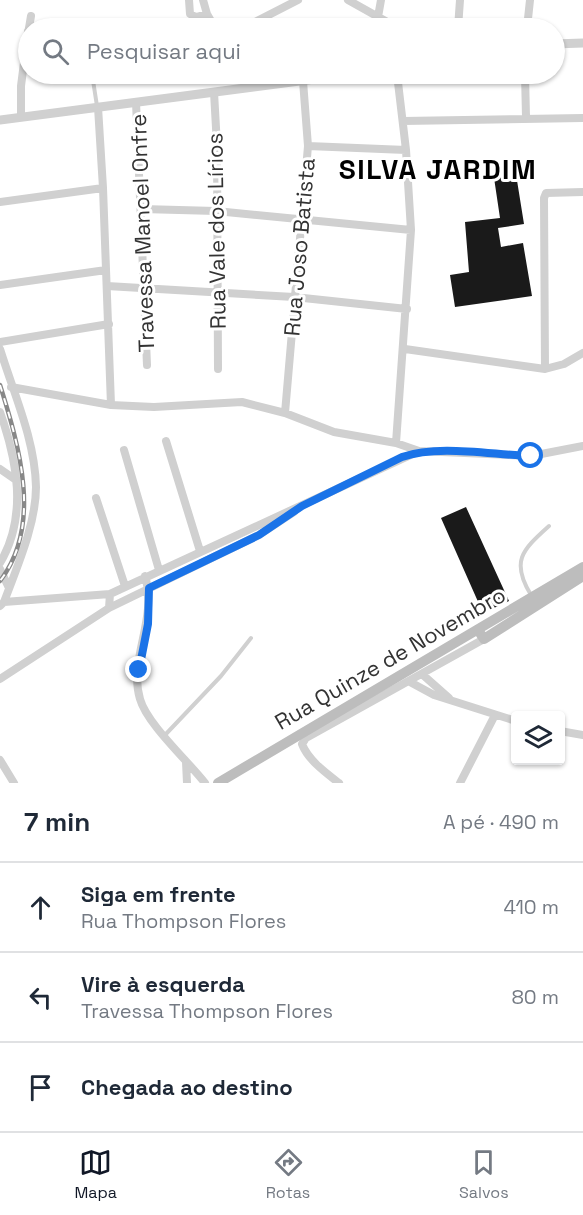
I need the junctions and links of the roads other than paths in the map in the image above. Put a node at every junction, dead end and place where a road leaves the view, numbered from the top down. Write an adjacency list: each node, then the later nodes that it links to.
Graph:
1 (189, 0): 8 (street)
2 (203, 0): 8 (street)
3 (298, 0): 11 (street)
4 (348, 0): 9 (street)
5 (381, 0): 9 (street)
6 (460, 0): 12 (street)
7 (530, 0): 13 (street)
8 (207, 14): 10 (street)
9 (378, 17)
10 (209, 18)
11 (263, 18)
12 (459, 18)
13 (528, 18)
14 (583, 43): 15 (street)
15 (565, 44)
16 (21, 84): 25 (street)
17 (94, 84): 24 (lane)
18 (279, 84): 22 (street)
19 (303, 84): 30 (street, Rua Joso Batista)
20 (398, 84): 29 (street)
21 (525, 84): 26 (street)
22 (214, 92): 23 (street); 36 (street, Rua Vale dos Lírios)
23 (136, 102): 24 (street); 35 (street, Travessa Manoel Onfre)
24 (98, 107): 25 (street); 32 (street)
25 (21, 117): 28 (street)
26 (526, 117): 27 (street); 29 (street)
27 (583, 118)
28 (0, 120)
29 (403, 121): 31 (street)
30 (309, 146): 31 (street); 37 (street, Rua Joso Batista)
31 (406, 150): 38 (street)
32 (103, 188): 34 (street); 39 (street)
33 (583, 192): 53 (street)
34 (0, 202)
35 (142, 209): 36 (street); 42 (street, Travessa Manoel Onfre)
36 (216, 211): 37 (street); 43 (street, Rua Vale dos Lírios)
37 (302, 219): 38 (street); 44 (street, Rua Joso Batista)
38 (411, 230): 45 (street)
39 (106, 270): 40 (street); 41 (street)
40 (0, 285)
41 (107, 286): 42 (street); 46 (street)
42 (145, 287): 43 (street); 51 (street, Travessa Manoel Onfre)
43 (217, 291): 44 (street); 52 (street, Rua Vale dos Lírios)
44 (294, 297): 45 (street); 57 (street, Rua Joso Batista)
45 (407, 309): 49 (street)
46 (109, 324): 47 (street); 55 (street)
47 (0, 342)
48 (0, 349): 54 (street)
49 (405, 349): 53 (street); 59 (street)
50 (583, 353): 53 (street)
51 (147, 365)
52 (218, 369)
53 (545, 369)
54 (11, 387): 55 (street); 78 (street)
55 (111, 405): 57 (street)
56 (0, 412): 63 (street)
57 (285, 413): 59 (street)
58 (166, 441): 69 (street)
59 (396, 443): 62 (street)
60 (583, 446): 62 (street)
61 (124, 450): 74 (street)
62 (419, 451): 67 (street)
63 (13, 461): 64 (street); 65 (street)
64 (0, 468): 65 (street)
65 (16, 480): 71 (street)
66 (96, 498): 77 (street)
67 (302, 506): 69 (street); 70 (street)
68 (549, 526): 81 (lane)
69 (202, 550): 70 (street); 74 (street)
70 (209, 559): 79 (street)
71 (0, 563)
72 (583, 567): 81 (main road, Rua Quinze de Novembro)
73 (0, 569): 78 (street)
74 (159, 570): 75 (street)
75 (145, 576): 77 (street); 79 (street)
76 (583, 576): 84 (main road, Rua Quinze de Novembro)
77 (125, 586): 80 (street)
78 (9, 588): 82 (street)
79 (149, 588): 83 (street); 94 (street)
80 (111, 594): 82 (street); 83 (street)
81 (532, 598): 84 (main road, Rua Quinze de Novembro)
82 (2, 604)
83 (109, 608): 88 (street)
84 (514, 614): 85 (main road, Rua Quinze de Novembro)
85 (481, 635): 87 (street); 101 (main road, Rua Quinze de Novembro)
86 (251, 638): 94 (lane)
87 (423, 675): 89 (street); 90 (street)
88 (0, 679)
89 (410, 682): 90 (street); 102 (street)
90 (450, 699): 91 (street)
91 (495, 715): 92 (street); 103 (street)
92 (511, 720)
93 (565, 732): 95 (street)
94 (165, 735): 97 (street)
95 (583, 735)
96 (0, 760): 98 (street)
97 (186, 762): 99 (street); 100 (street)
98 (14, 783)
99 (188, 783)
100 (205, 783)
101 (218, 783)
102 (339, 783)
103 (460, 783)

